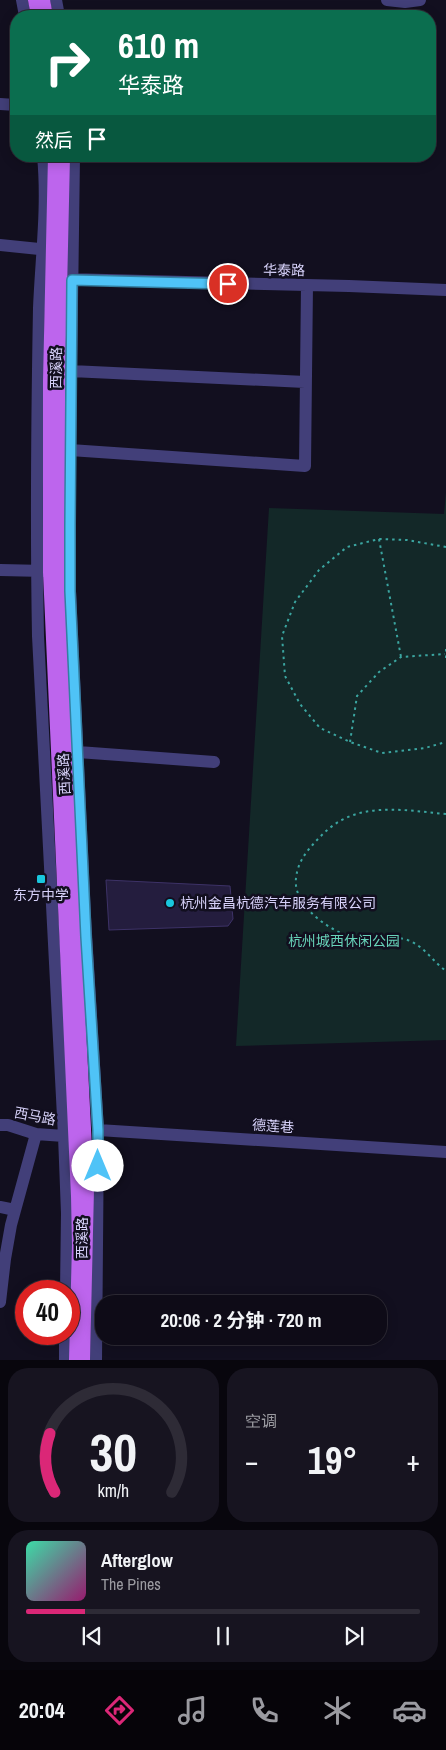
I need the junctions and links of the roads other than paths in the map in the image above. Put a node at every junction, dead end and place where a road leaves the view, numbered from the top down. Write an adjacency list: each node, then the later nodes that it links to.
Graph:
1 (387, 0): 2 (street)
2 (420, 0)
3 (43, 162): 8 (street, 西溪路)
4 (54, 162): 8 (main road, 西溪路)
5 (64, 162): 9 (main road, 西溪路)
6 (74, 162): 9 (street, 西溪路)
7 (0, 245): 8 (street)
8 (47, 250): 16 (main road, 西溪路)
9 (66, 279): 10 (street, 华泰路); 12 (street, 西溪路); 16 (main road, 西溪路)
10 (307, 285): 11 (street, 华泰路); 13 (street)
11 (446, 290)
12 (71, 371): 13 (street); 14 (street, 西溪路)
13 (305, 382): 14 (street)
14 (70, 450): 17 (street, 西溪路)
15 (0, 570): 16 (street)
16 (48, 572): 22 (street, 西溪路); 30 (main road, 西溪路); 31 (main road, 西溪路)
17 (78, 752): 18 (street); 20 (street, 西溪路)
18 (214, 762)
19 (0, 1125): 21 (street, 西马路)
20 (98, 1130): 23 (street, 德莲巷); 32 (street, 西溪路)
21 (36, 1134): 22 (street, 西马路); 25 (street)
22 (64, 1136): 26 (street, 西溪路)
23 (446, 1152)
24 (0, 1207): 25 (street)
25 (15, 1210): 27 (street)
26 (66, 1280)
27 (0, 1302)
28 (65, 1345): 29 (street)
29 (65, 1360)
30 (74, 1360)
31 (84, 1360)
32 (96, 1360)

